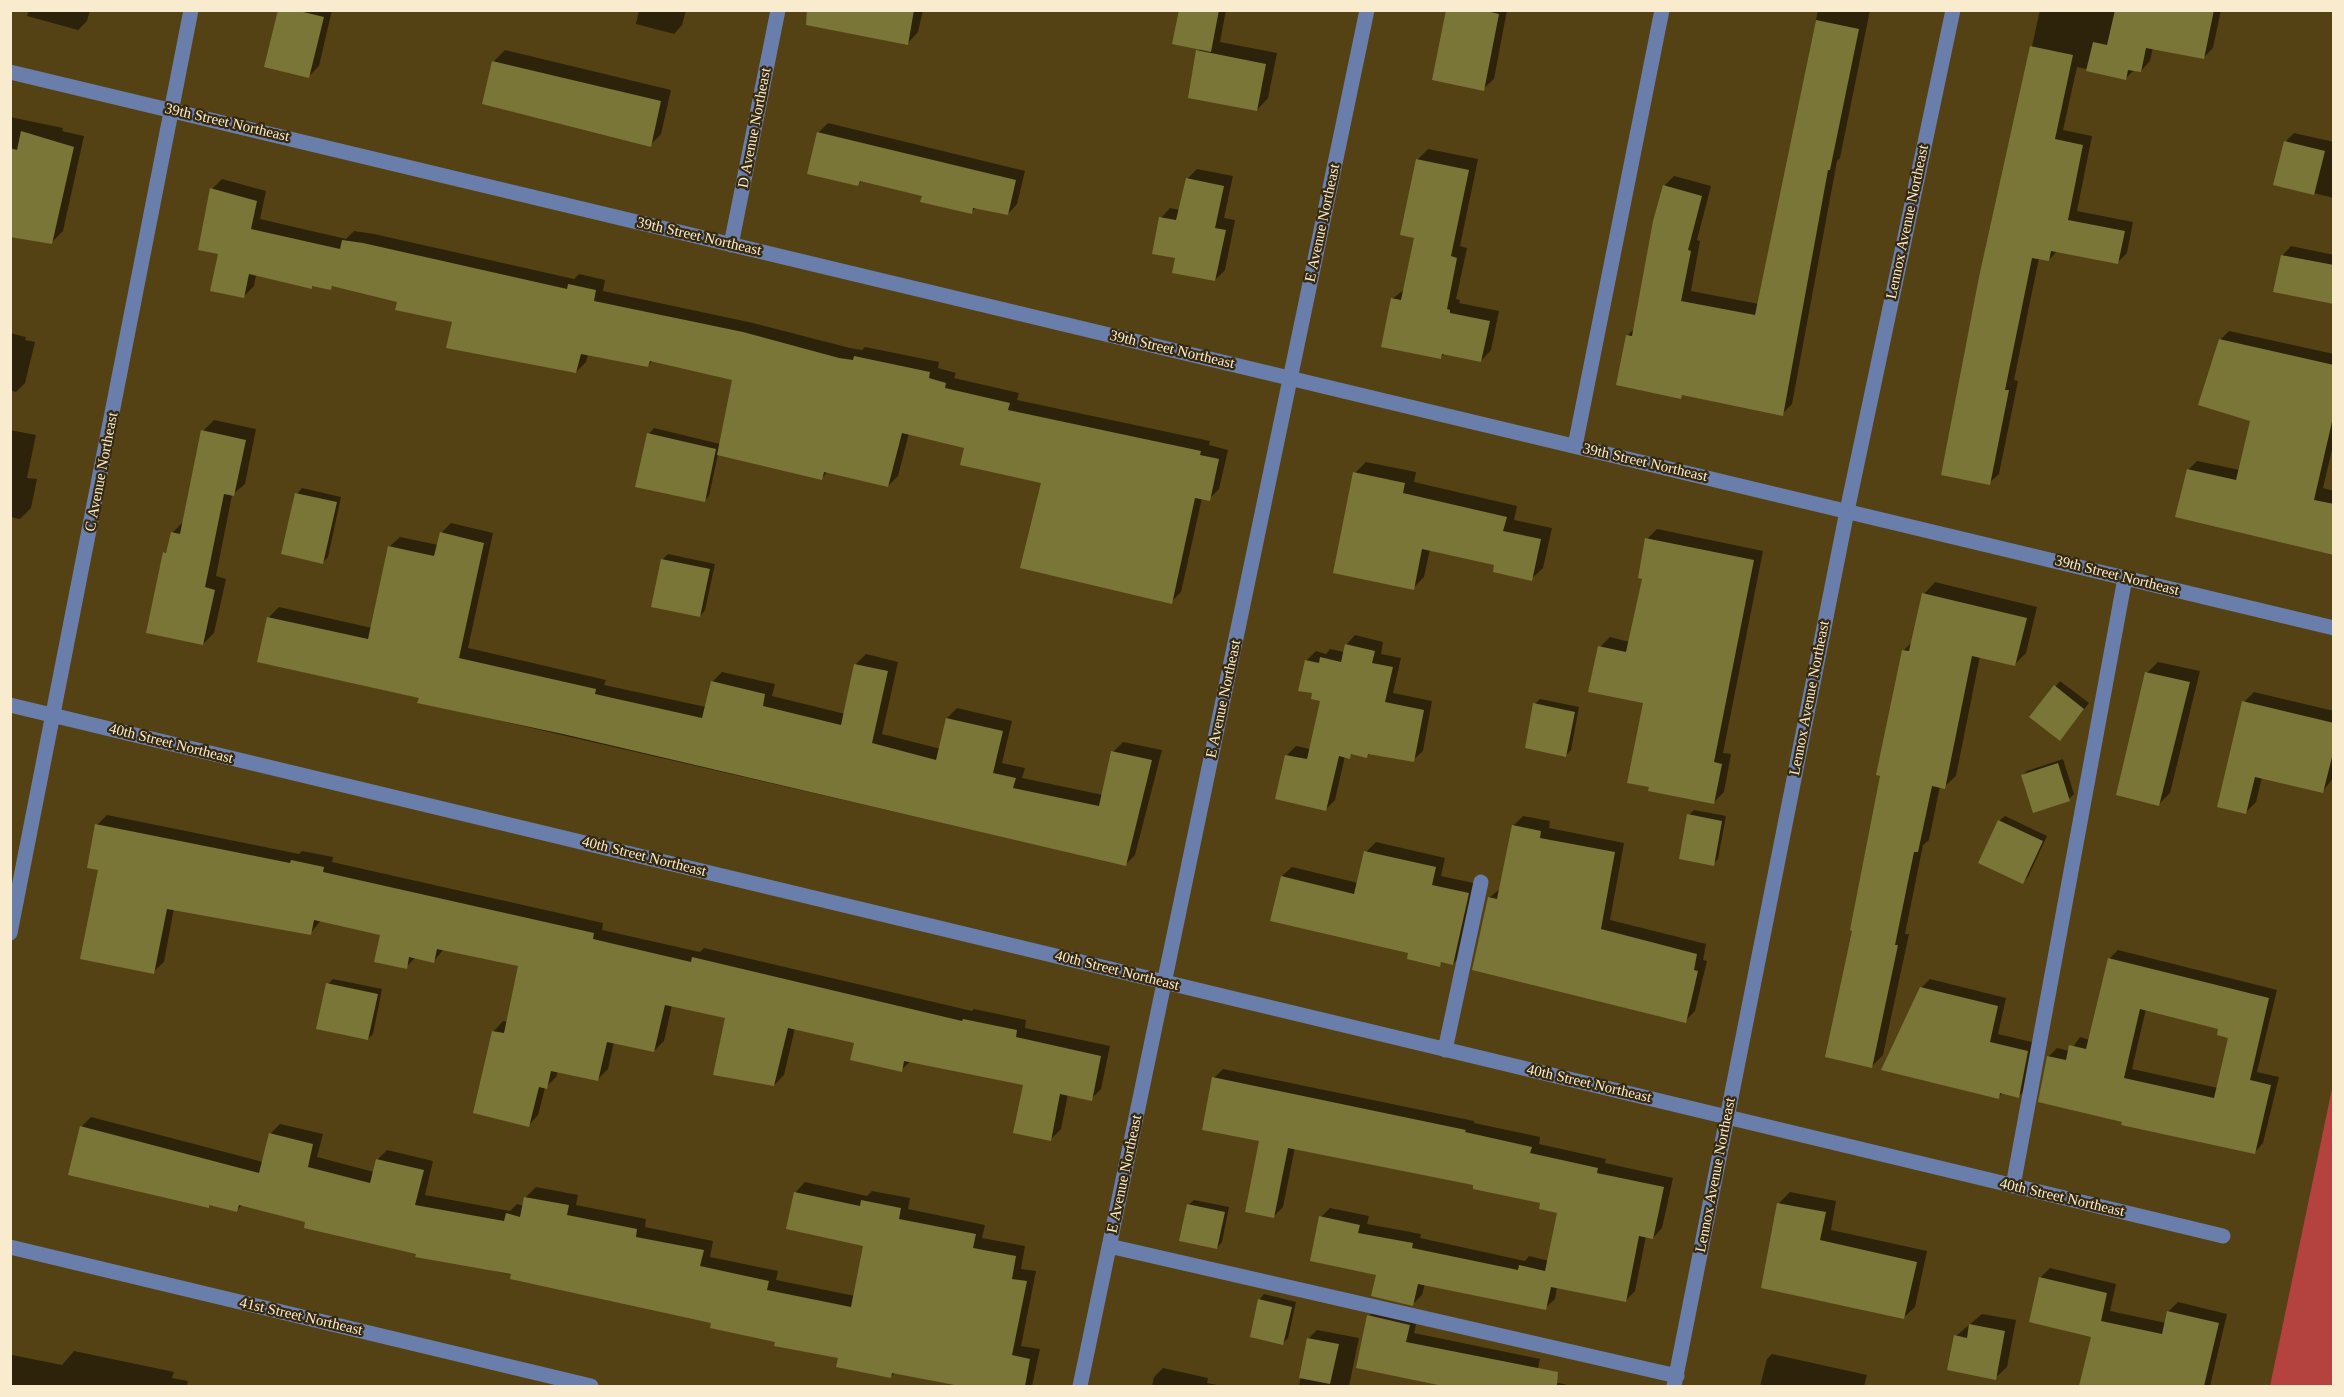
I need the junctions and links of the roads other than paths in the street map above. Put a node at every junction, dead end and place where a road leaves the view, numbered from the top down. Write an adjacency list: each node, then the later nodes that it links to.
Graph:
1 (191, 10): 7 (street, C Avenue Northeast)
2 (778, 10): 8 (street, D Avenue Northeast)
3 (1367, 10): 9 (street, E Avenue Northeast)
4 (1662, 10): 10 (street)
5 (1953, 10): 11 (street, Lennox Avenue Northeast)
6 (10, 72): 7 (street, 39th Street Northeast)
7 (171, 110): 8 (street, 39th Street Northeast); 15 (street, C Avenue Northeast)
8 (731, 244): 9 (street, 39th Street Northeast)
9 (1291, 378): 10 (street, 39th Street Northeast); 18 (street, E Avenue Northeast)
10 (1575, 446): 11 (street, 39th Street Northeast)
11 (1847, 511): 12 (street, 39th Street Northeast); 20 (street, Lennox Avenue Northeast)
12 (2125, 578): 13 (street, 39th Street Northeast); 21 (street)
13 (2334, 628)
14 (10, 705): 15 (street, 40th Street Northeast)
15 (55, 716): 17 (street, C Avenue Northeast); 18 (street, 40th Street Northeast)
16 (1481, 882): 19 (street)
17 (10, 933)
18 (1165, 982): 19 (street, 40th Street Northeast); 23 (street, E Avenue Northeast)
19 (1445, 1050): 20 (street, 40th Street Northeast)
20 (1728, 1118): 21 (street, 40th Street Northeast); 25 (street, Lennox Avenue Northeast)
21 (2013, 1186): 22 (street, 40th Street Northeast)
22 (2223, 1236)
23 (1110, 1246): 25 (street); 27 (street, E Avenue Northeast)
24 (10, 1247): 26 (street, 41st Street Northeast)
25 (1676, 1381)
26 (591, 1386)
27 (1080, 1386)

